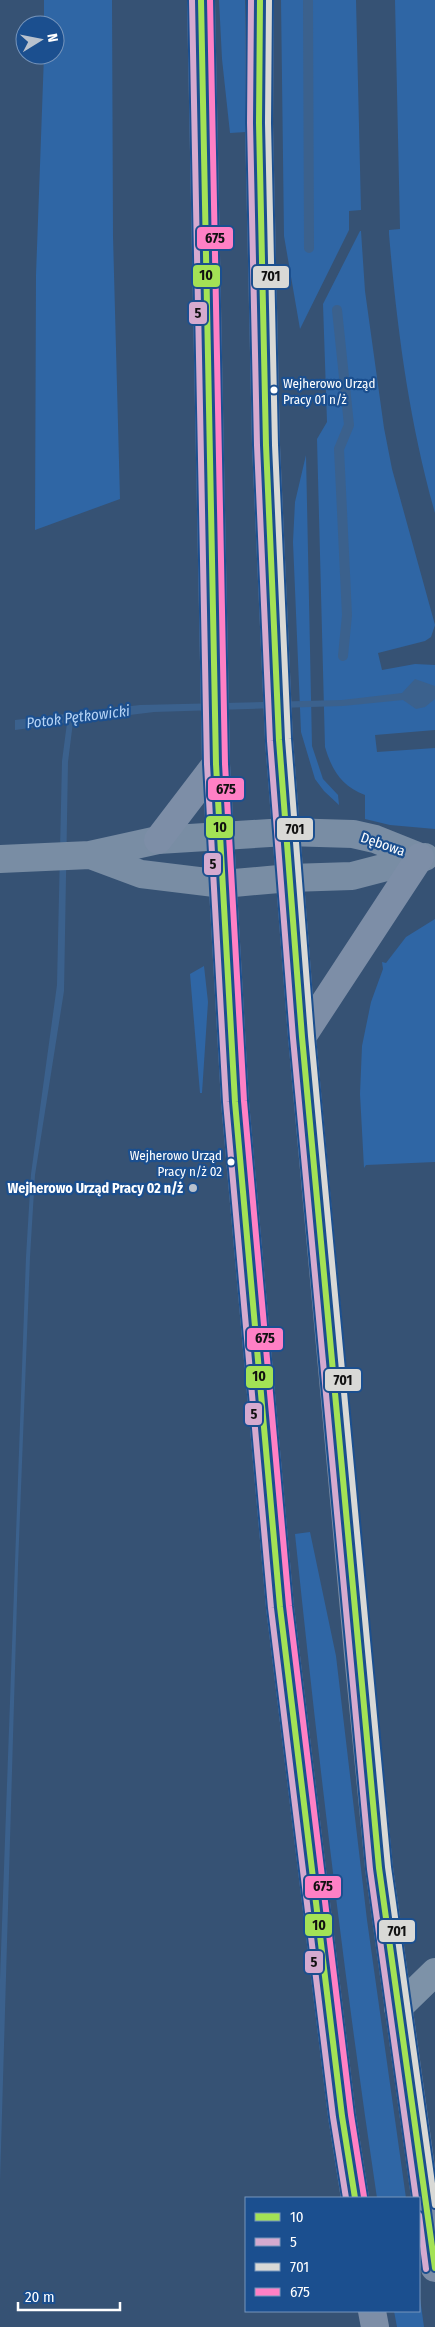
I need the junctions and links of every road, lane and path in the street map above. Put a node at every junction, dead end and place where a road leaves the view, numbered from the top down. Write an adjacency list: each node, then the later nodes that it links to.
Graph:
1 (201, 0): 3 (main road)
2 (260, 0): 4 (main road)
3 (216, 764): 5 (main road); 6 (main road)
4 (286, 832): 5 (main road, Dębowa); 8 (main road, Dębowa); 10 (main road)
5 (220, 835): 6 (main road, Dębowa); 11 (main road)
6 (158, 840): 7 (main road, Dębowa)
7 (90, 855): 9 (main road); 11 (main road, Dębowa)
8 (428, 858): 10 (main road, Dębowa); 12 (main road)
9 (0, 859)
10 (290, 878): 11 (main road, Dębowa); 12 (main road)
11 (223, 884): 15 (main road)
12 (302, 1037): 14 (main road)
13 (435, 1972): 14 (street)
14 (398, 2008): 16 (main road)
15 (355, 2197)
16 (435, 2268)
17 (372, 2312): 18 (main road)
18 (375, 2327)

